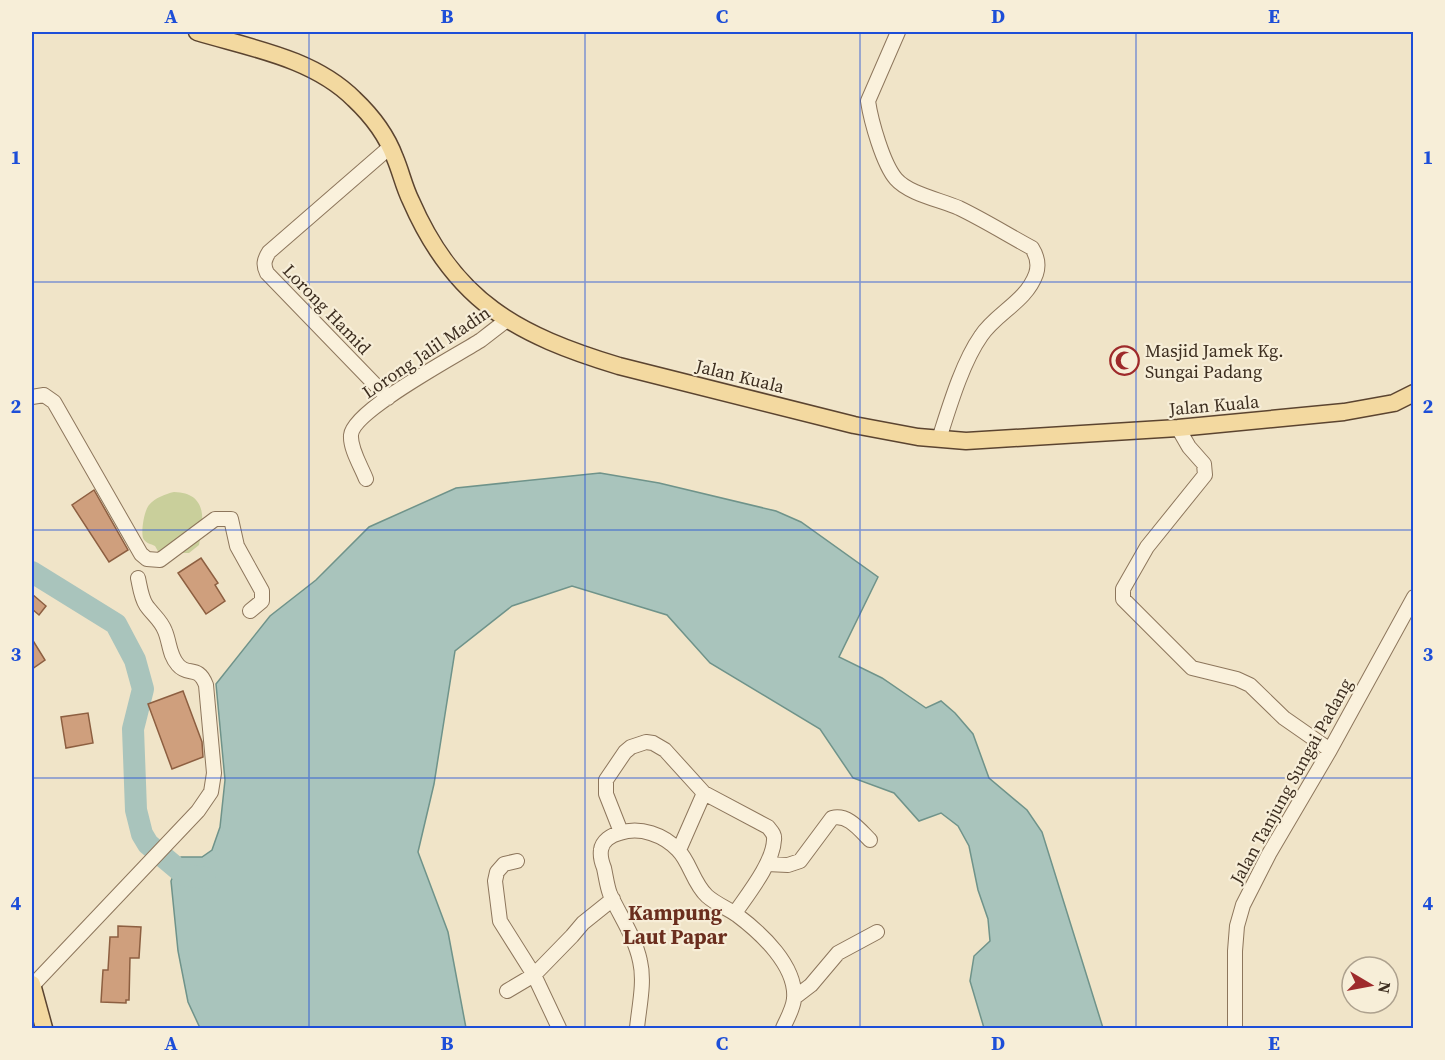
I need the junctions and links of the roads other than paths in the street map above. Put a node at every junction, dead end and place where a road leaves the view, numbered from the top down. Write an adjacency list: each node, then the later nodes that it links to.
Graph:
1 (199, 32): 3 (main road, Jalan Kuala)
2 (898, 32): 9 (street)
3 (390, 147): 4 (main road, Jalan Kuala); 7 (street, Lorong Hamid)
4 (507, 320): 7 (street, Lorong Jalil Madin); 9 (main road, Jalan Kuala)
5 (1413, 393): 8 (main road, Jalan Kuala)
6 (32, 397): 13 (street)
7 (388, 398): 10 (street, Lorong Jalil Madin)
8 (1178, 428): 9 (main road, Jalan Kuala); 14 (street)
9 (939, 439)
10 (366, 479)
11 (138, 578): 25 (street)
12 (1413, 597): 14 (street, Jalan Tanjung Sungai Padang)
13 (250, 611)
14 (1330, 750): 32 (street, Jalan Tanjung Sungai Padang)
15 (704, 793): 16 (street); 18 (street); 20 (street)
16 (621, 832): 18 (street); 21 (street)
17 (870, 840): 20 (street)
18 (679, 850): 22 (street)
19 (517, 861): 24 (street)
20 (767, 864): 22 (street)
21 (613, 899): 24 (street); 30 (street)
22 (735, 913): 27 (street)
23 (877, 932): 27 (street)
24 (534, 975): 26 (street); 29 (street)
25 (32, 985): 28 (main road)
26 (507, 991)
27 (794, 998): 31 (street)
28 (44, 1029)
29 (559, 1029)
30 (637, 1029)
31 (783, 1029)
32 (1235, 1029)

